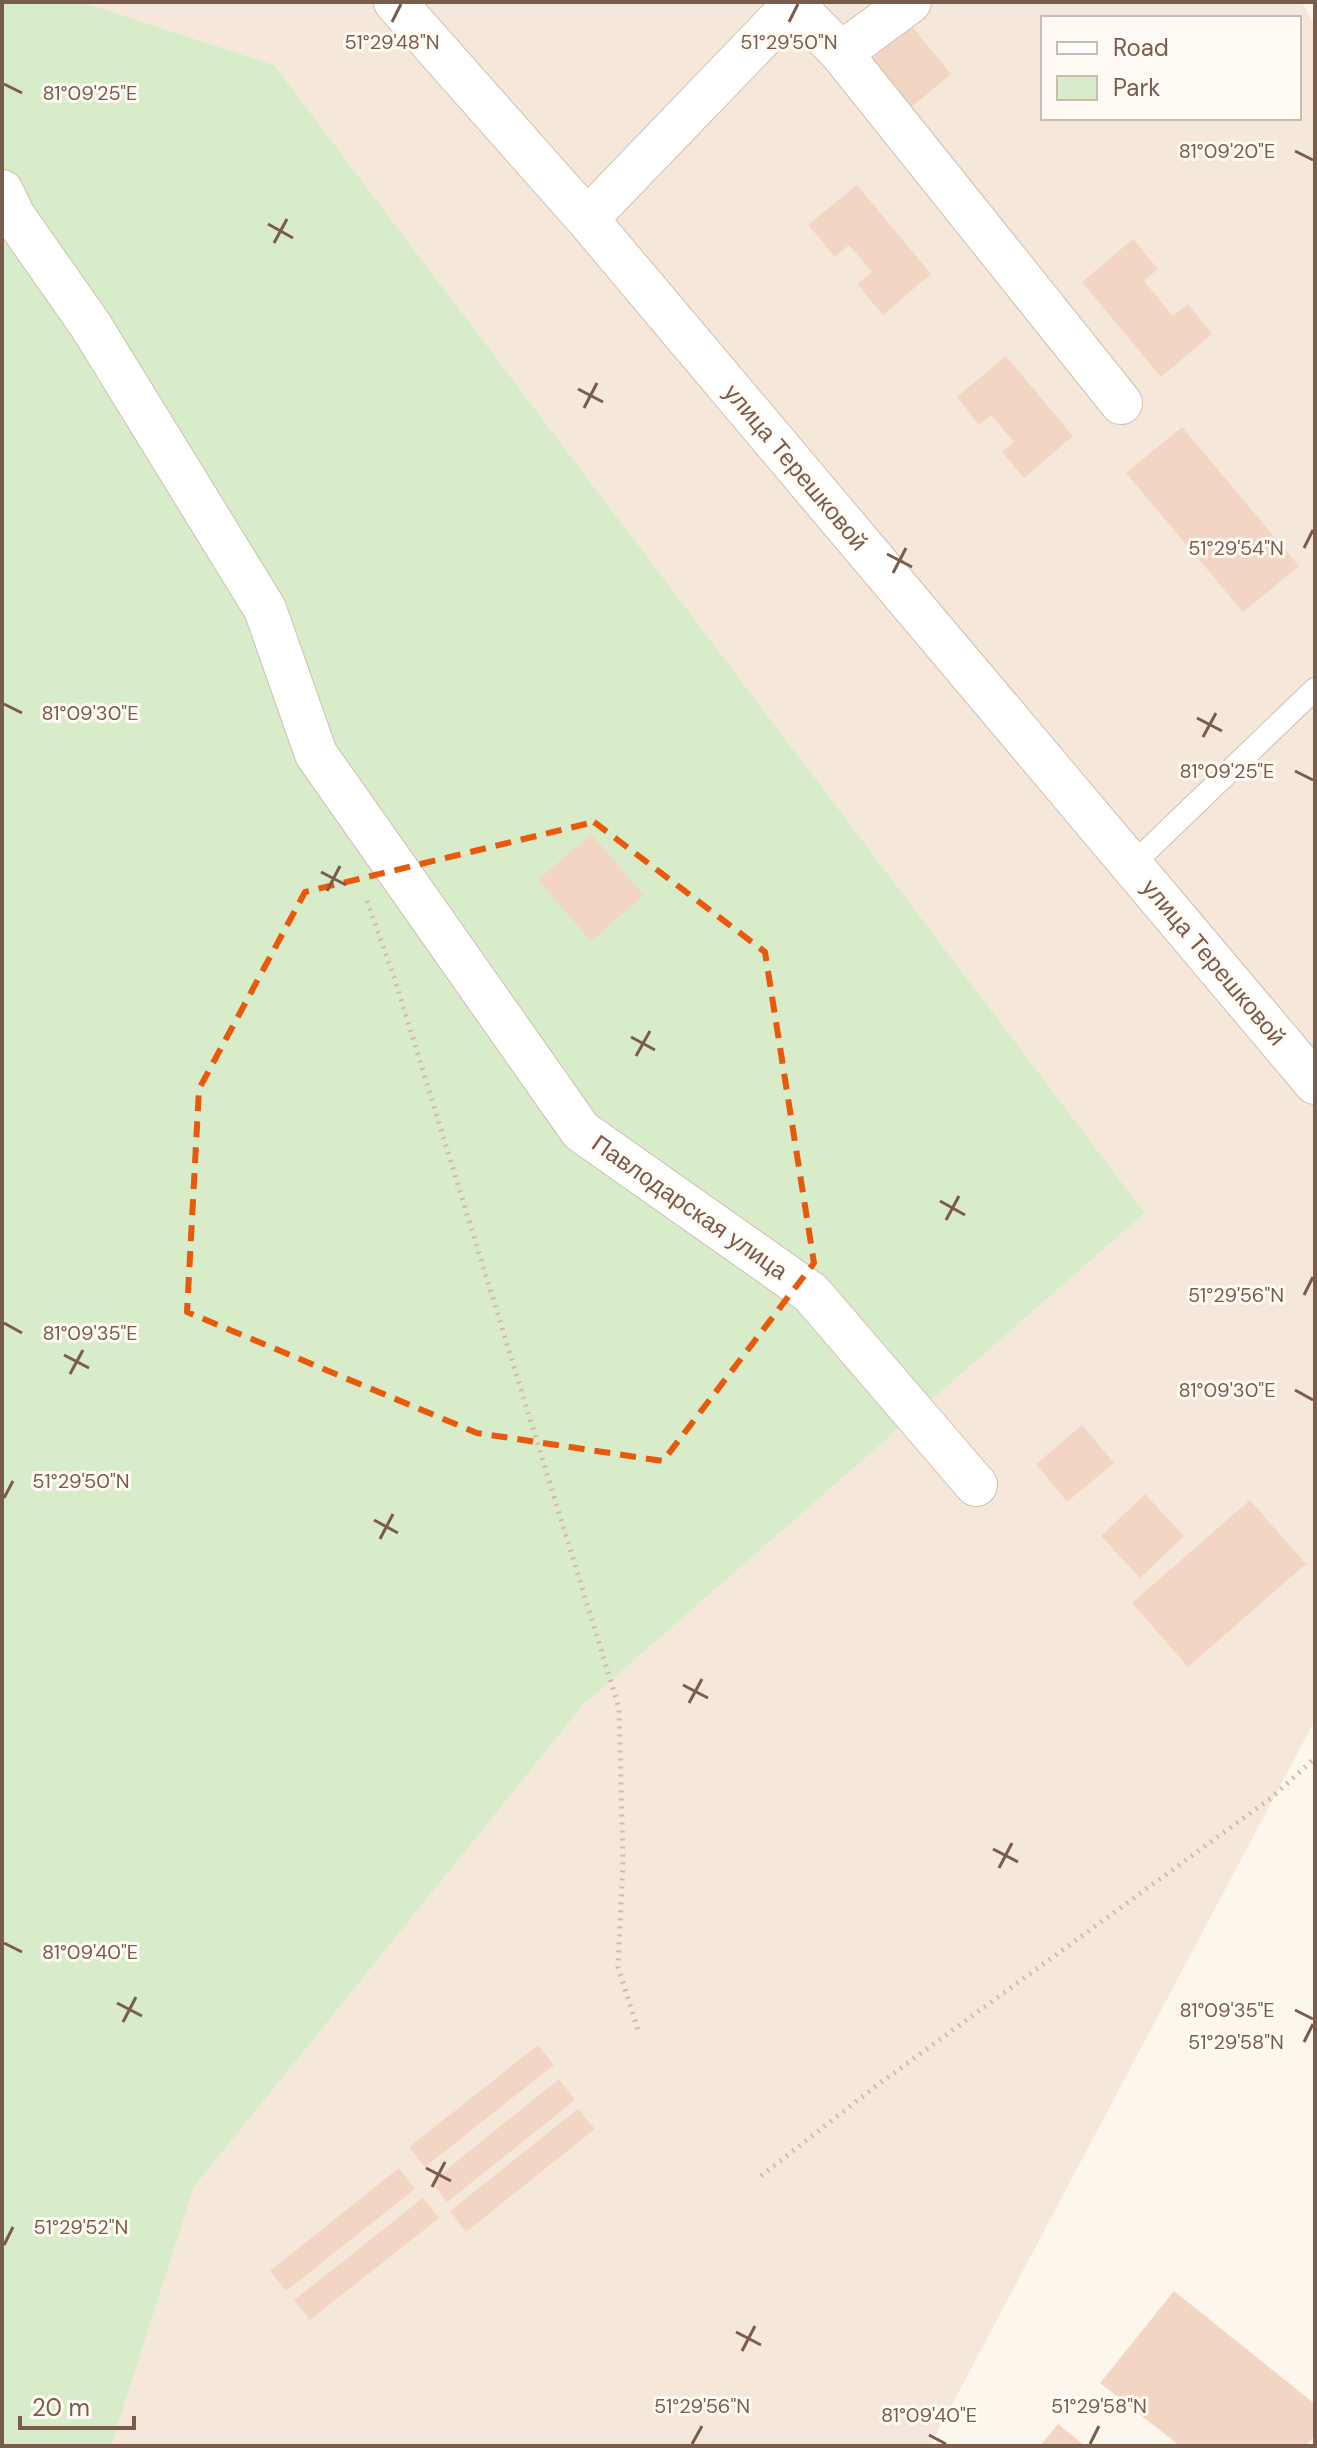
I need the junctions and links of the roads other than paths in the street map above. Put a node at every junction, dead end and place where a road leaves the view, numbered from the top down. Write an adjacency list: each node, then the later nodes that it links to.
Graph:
1 (395, 2): 6 (street, улица Терешковой)
2 (910, 2): 4 (street)
3 (792, 4): 4 (street); 6 (street)
4 (841, 53): 7 (street)
5 (2, 191): 11 (street, Павлодарская улица)
6 (587, 219): 9 (street, улица Терешковой)
7 (1121, 403)
8 (1315, 689): 9 (lane)
9 (1133, 864): 10 (street, улица Терешковой)
10 (1315, 1083)
11 (976, 1485)

